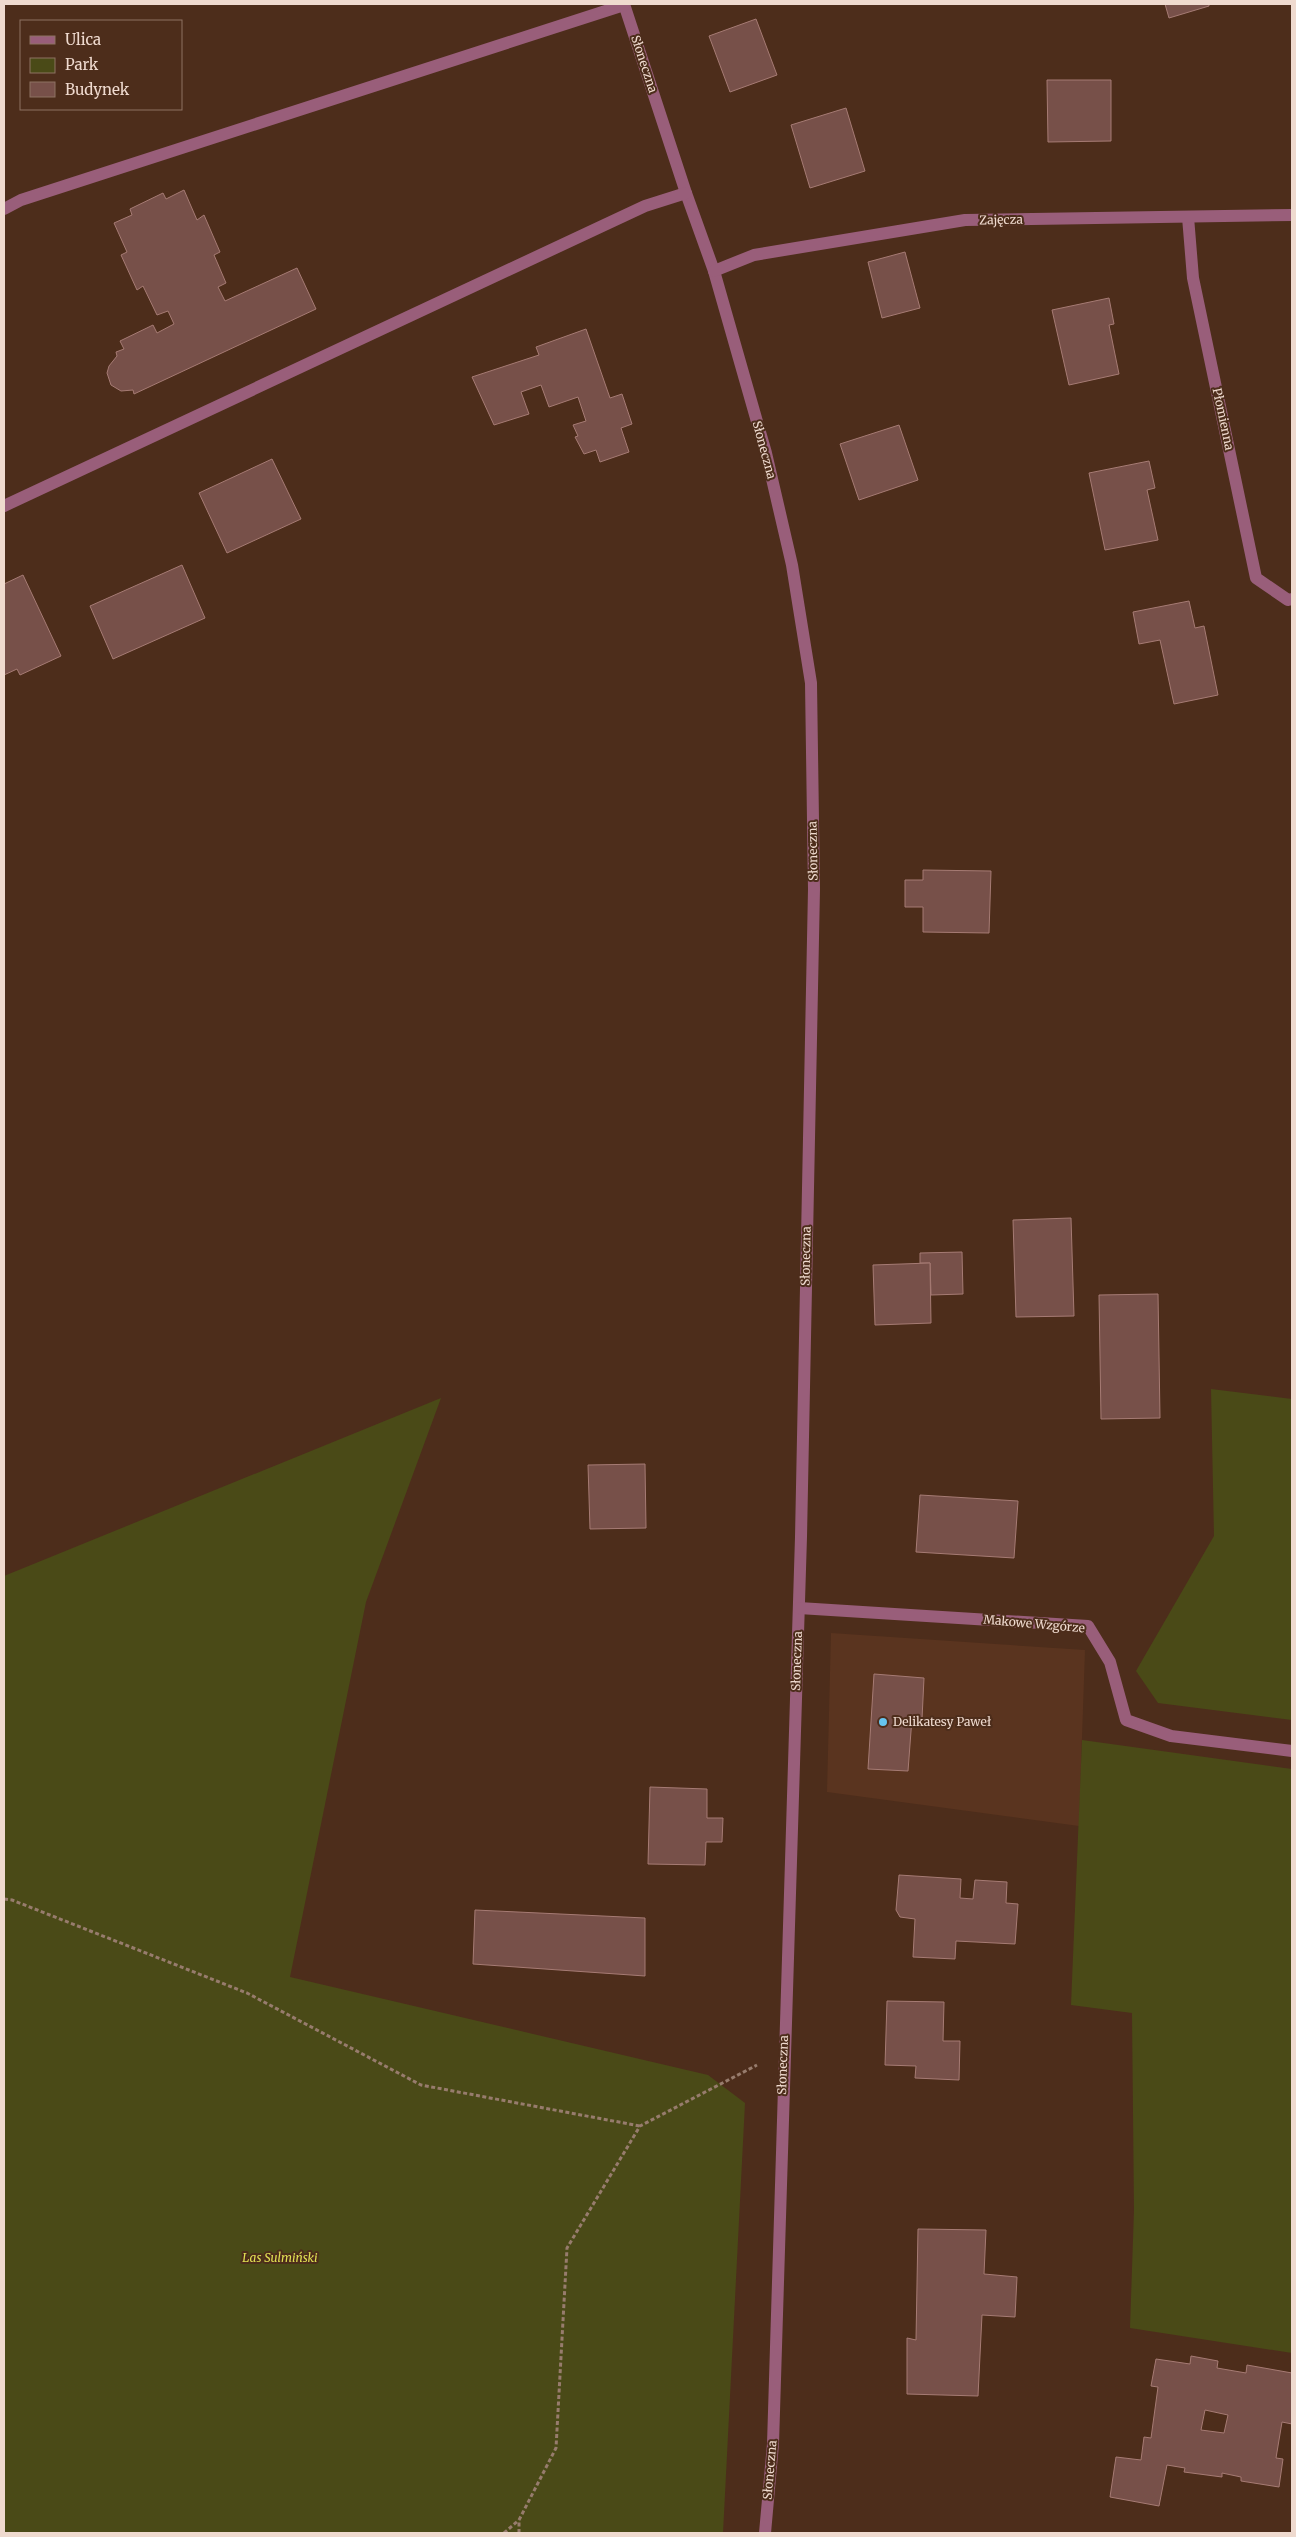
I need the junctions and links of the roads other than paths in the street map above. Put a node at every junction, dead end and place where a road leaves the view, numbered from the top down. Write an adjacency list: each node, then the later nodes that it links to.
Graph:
1 (624, 4): 2 (street, Słoneczna); 3 (street)
2 (686, 193): 6 (street, Słoneczna); 7 (street)
3 (4, 209)
4 (1292, 215): 5 (street, Zajęcza)
5 (1188, 217): 6 (street, Zajęcza); 8 (street, Płomienna)
6 (714, 270): 9 (street, Słoneczna)
7 (4, 506)
8 (1292, 599)
9 (799, 1608): 10 (street, Makowe Wzgórze); 11 (street, Słoneczna)
10 (1292, 1751)
11 (765, 2533)

